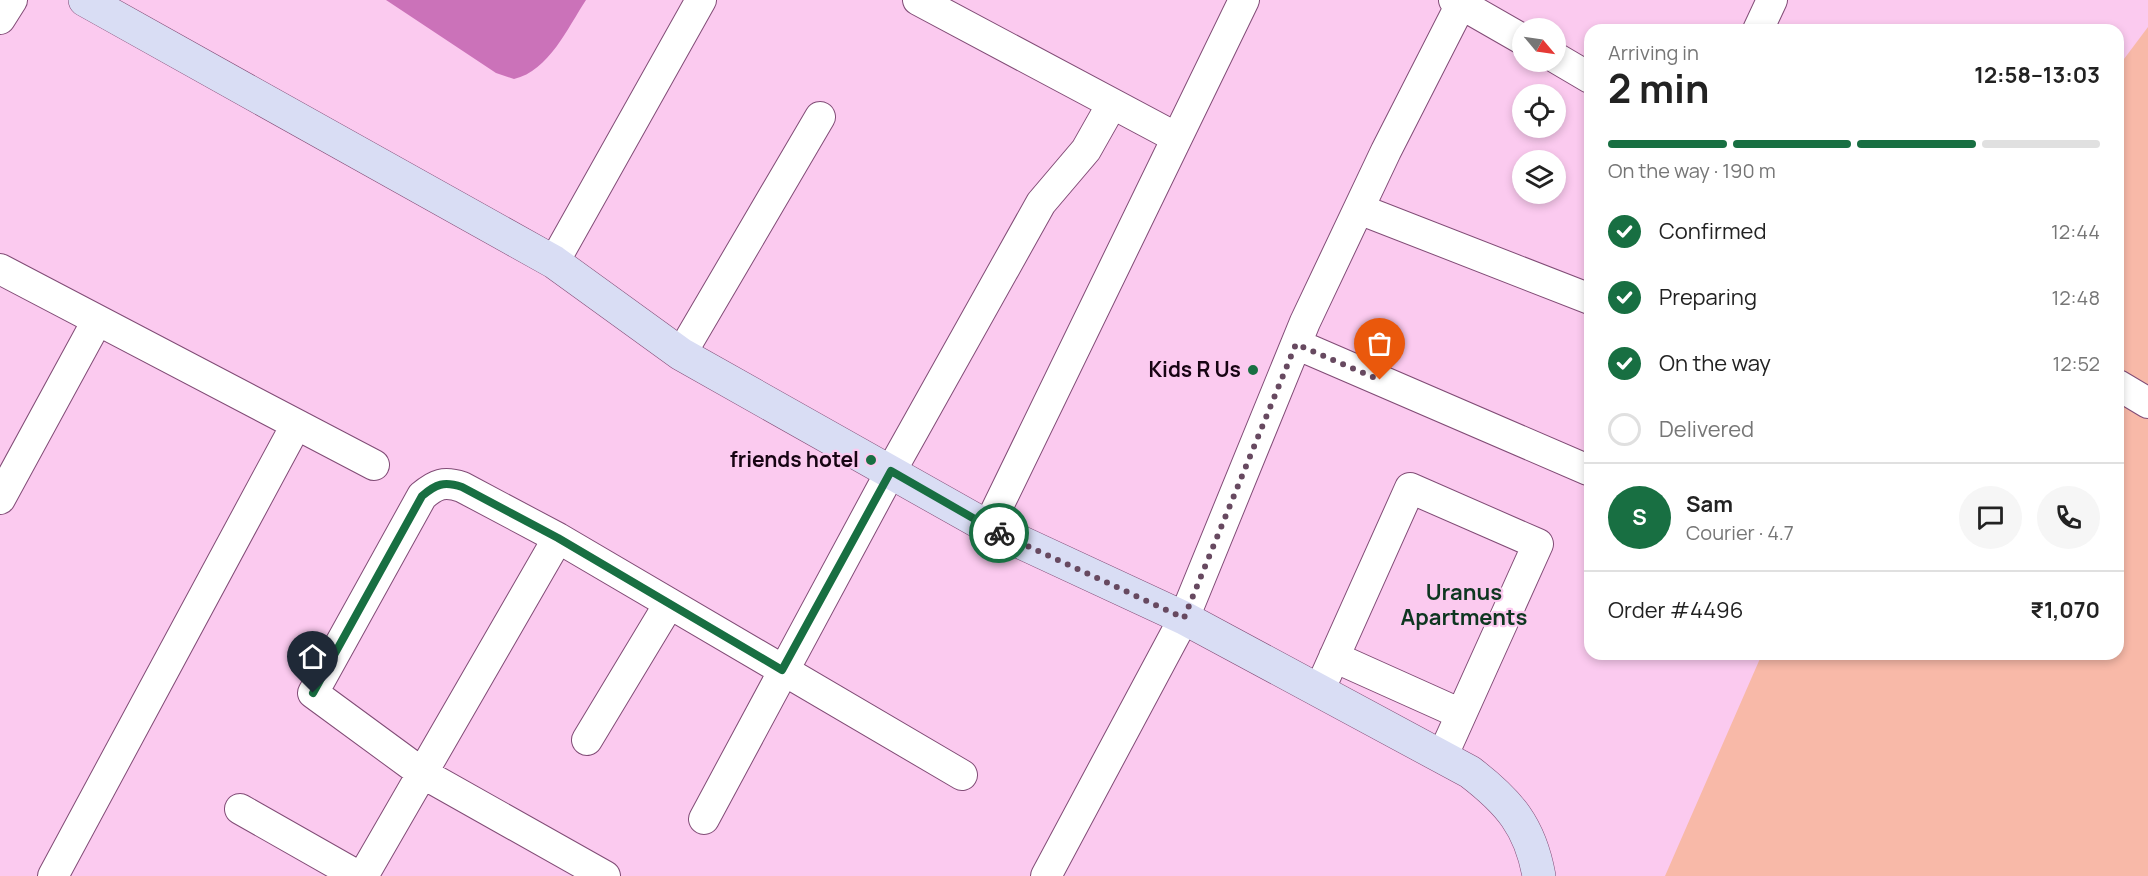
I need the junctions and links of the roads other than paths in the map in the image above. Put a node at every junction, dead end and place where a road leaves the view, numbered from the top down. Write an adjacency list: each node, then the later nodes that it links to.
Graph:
1 (12, 0): 8 (street)
2 (85, 0): 17 (street)
3 (701, 0): 17 (street)
4 (918, 0): 13 (street)
5 (1244, 0): 15 (street)
6 (1772, 0): 9 (street)
7 (1460, 1): 10 (street); 16 (street)
8 (0, 19)
9 (1761, 24)
10 (1512, 33)
11 (1566, 64): 12 (street)
12 (1584, 74)
13 (1112, 104): 15 (street); 28 (street)
14 (820, 117): 22 (street)
15 (1177, 138): 30 (street)
16 (1359, 209): 19 (street); 21 (street)
17 (554, 262): 22 (street)
18 (0, 270): 20 (street)
19 (1584, 297)
20 (97, 321): 25 (street); 29 (street)
21 (1296, 344): 27 (street); 33 (street)
22 (681, 354): 28 (street)
23 (2124, 389): 24 (street)
24 (2148, 403)
25 (296, 425): 26 (street); 44 (street)
26 (374, 465)
27 (1584, 468)
28 (891, 471): 30 (street); 35 (street)
29 (0, 499)
30 (988, 528): 33 (street)
31 (558, 538): 32 (street); 40 (street); 40 (street)
32 (669, 604): 35 (street); 38 (street)
33 (1184, 618): 36 (street); 47 (street)
34 (1334, 657): 36 (street); 37 (street); 37 (street)
35 (782, 670): 41 (street); 43 (street)
36 (1319, 691): 39 (street)
37 (1461, 714): 39 (street)
38 (587, 740)
39 (1442, 757): 48 (street)
40 (422, 773): 45 (street); 46 (street)
41 (962, 775)
42 (240, 809): 45 (street)
43 (704, 819)
44 (53, 876)
45 (360, 876)
46 (605, 876)
47 (1046, 876)
48 (1539, 876)

